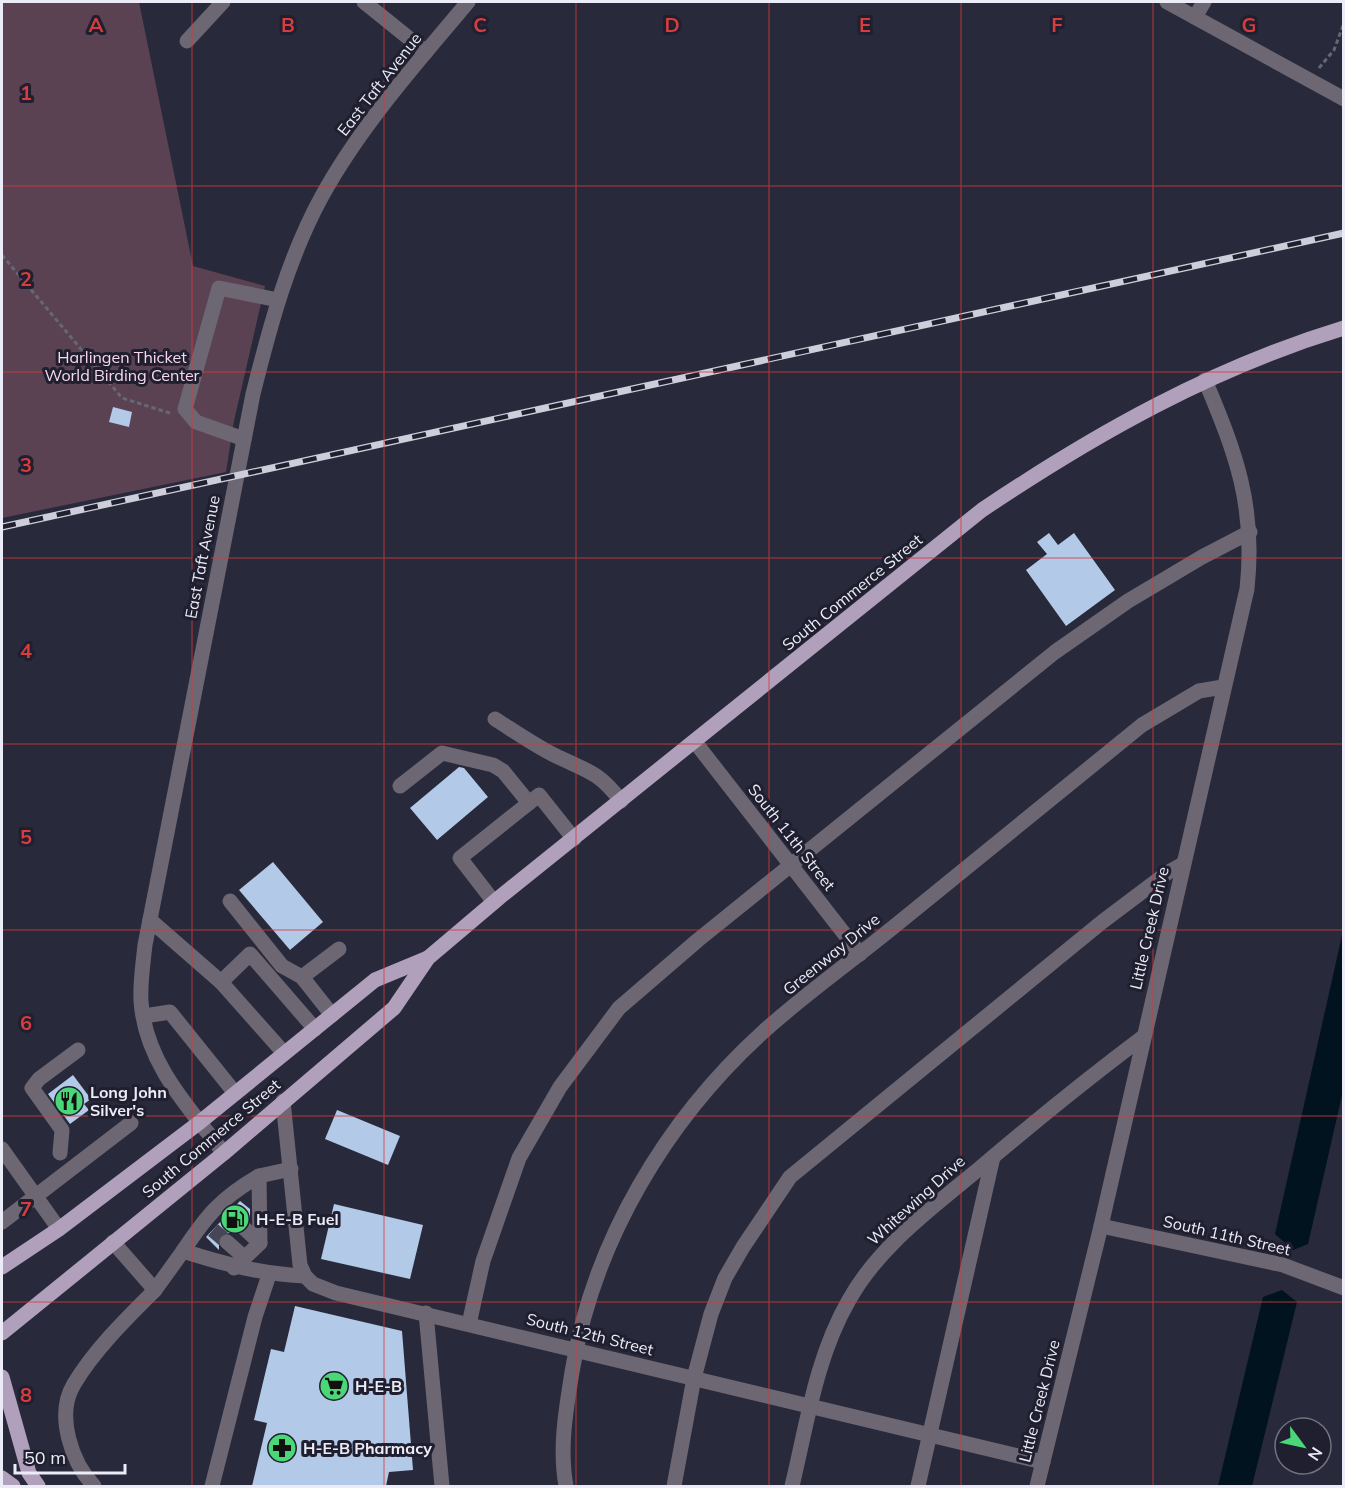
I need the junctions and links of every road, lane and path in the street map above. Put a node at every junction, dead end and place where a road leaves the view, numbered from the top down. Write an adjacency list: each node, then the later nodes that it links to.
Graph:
1 (223, 2): 8 (street)
2 (364, 2): 9 (street)
3 (468, 2): 9 (street, East Taft Avenue)
4 (1167, 2): 6 (street)
5 (1204, 2): 6 (street)
6 (1195, 17): 10 (street)
7 (1344, 23): 10 (path)
8 (187, 41)
9 (426, 52): 13 (street, East Taft Avenue)
10 (1308, 79): 11 (street)
11 (1344, 99)
12 (2, 255): 16 (path)
13 (278, 300): 16 (street); 17 (street, East Taft Avenue)
14 (1344, 328): 15 (main road, South Commerce Street)
15 (1205, 380): 18 (street, Little Creek Drive); 21 (main road, South Commerce Street)
16 (185, 409): 17 (street)
17 (244, 439): 30 (street, East Taft Avenue)
18 (1250, 532): 19 (street, Little Creek Drive); 27 (street)
19 (1223, 687): 26 (street, Little Creek Drive); 32 (street, Greenway Drive)
20 (495, 719): 23 (street)
21 (695, 742): 23 (main road, South Commerce Street); 27 (street, South 11th Street)
22 (400, 786): 24 (street)
23 (621, 801): 25 (main road, South Commerce Street)
24 (529, 803): 25 (street); 29 (street)
25 (574, 839): 29 (main road, South Commerce Street)
26 (1183, 864): 39 (street, Little Creek Drive); 72 (street)
27 (791, 865): 32 (street, South 11th Street); 68 (street)
28 (230, 901): 34 (street)
29 (494, 902): 33 (main road, South Commerce Street)
30 (150, 920): 35 (street); 37 (street, East Taft Avenue)
31 (339, 949): 34 (street)
32 (860, 954): 70 (street, Greenway Drive)
33 (428, 958): 36 (main road, South Commerce Street); 43 (main road, South Commerce Street)
34 (303, 977): 36 (street)
35 (221, 982): 38 (street); 41 (street)
36 (332, 1015): 38 (main road, South Commerce Street)
37 (144, 1016): 42 (street); 44 (street, East Taft Avenue)
38 (315, 1029): 41 (main road, South Commerce Street)
39 (1143, 1037): 49 (street, Whitewing Drive); 55 (street, Little Creek Drive)
40 (78, 1050): 47 (street)
41 (284, 1053): 42 (main road, South Commerce Street)
42 (235, 1093): 44 (main road, South Commerce Street)
43 (283, 1101): 48 (main road, South Commerce Street); 50 (street)
44 (200, 1122): 48 (street, East Taft Avenue); 56 (main road, South Commerce Street)
45 (131, 1123): 52 (street)
46 (2, 1149): 52 (street)
47 (60, 1153)
48 (224, 1153): 57 (main road, South Commerce Street)
49 (993, 1157): 73 (street, Whitewing Drive); 74 (street)
50 (291, 1169): 51 (street); 64 (street)
51 (259, 1176): 59 (street); 60 (street)
52 (37, 1197): 53 (street); 56 (street)
53 (2, 1222)
54 (242, 1226): 59 (street)
55 (1101, 1226): 65 (street, South 11th Street); 75 (street, Little Creek Drive)
56 (59, 1229): 62 (main road, South Commerce Street)
57 (113, 1242): 66 (street); 69 (main road, South Commerce Street)
58 (227, 1242): 61 (street)
59 (260, 1243): 61 (street)
60 (183, 1251): 61 (street); 66 (street)
61 (239, 1262): 63 (street)
62 (2, 1267)
63 (269, 1275): 64 (street); 78 (street)
64 (305, 1276): 67 (street, South 12th Street)
65 (1344, 1288)
66 (155, 1290): 77 (street)
67 (426, 1313): 68 (street, South 12th Street); 79 (street)
68 (469, 1324): 70 (street, South 12th Street)
69 (2, 1333)
70 (576, 1349): 72 (street, South 12th Street); 80 (street, Greenway Drive)
71 (2, 1377): 76 (main road)
72 (694, 1378): 73 (street, South 12th Street); 81 (street)
73 (811, 1406): 74 (street, South 12th Street); 82 (street, Whitewing Drive)
74 (930, 1435): 75 (street, South 12th Street); 83 (street)
75 (1043, 1462): 84 (street, Little Creek Drive)
76 (38, 1486)
77 (94, 1486)
78 (212, 1486)
79 (442, 1486)
80 (566, 1486)
81 (674, 1486)
82 (792, 1486)
83 (918, 1486)
84 (1036, 1486)

